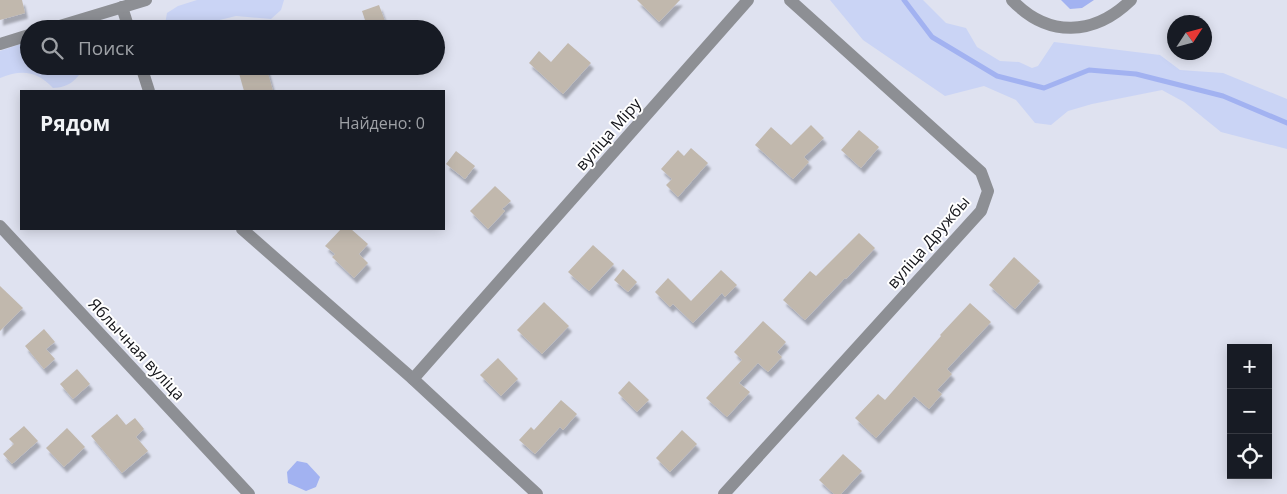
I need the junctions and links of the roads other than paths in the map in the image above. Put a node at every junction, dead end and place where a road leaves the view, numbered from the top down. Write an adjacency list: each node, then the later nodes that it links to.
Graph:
1 (146, 0): 6 (street)
2 (748, 0): 15 (street, вуліца Міру)
3 (790, 0): 18 (street, вуліца Дружбы)
4 (1012, 0): 5 (street)
5 (1131, 0)
6 (122, 8): 7 (street); 8 (street)
7 (81, 20)
8 (126, 20)
9 (20, 38): 10 (street)
10 (0, 44)
11 (144, 75): 12 (street)
12 (149, 90)
13 (0, 226): 16 (street, Яблычная вуліца)
14 (243, 230): 15 (street)
15 (413, 379): 17 (street)
16 (249, 494)
17 (538, 494)
18 (724, 494)

